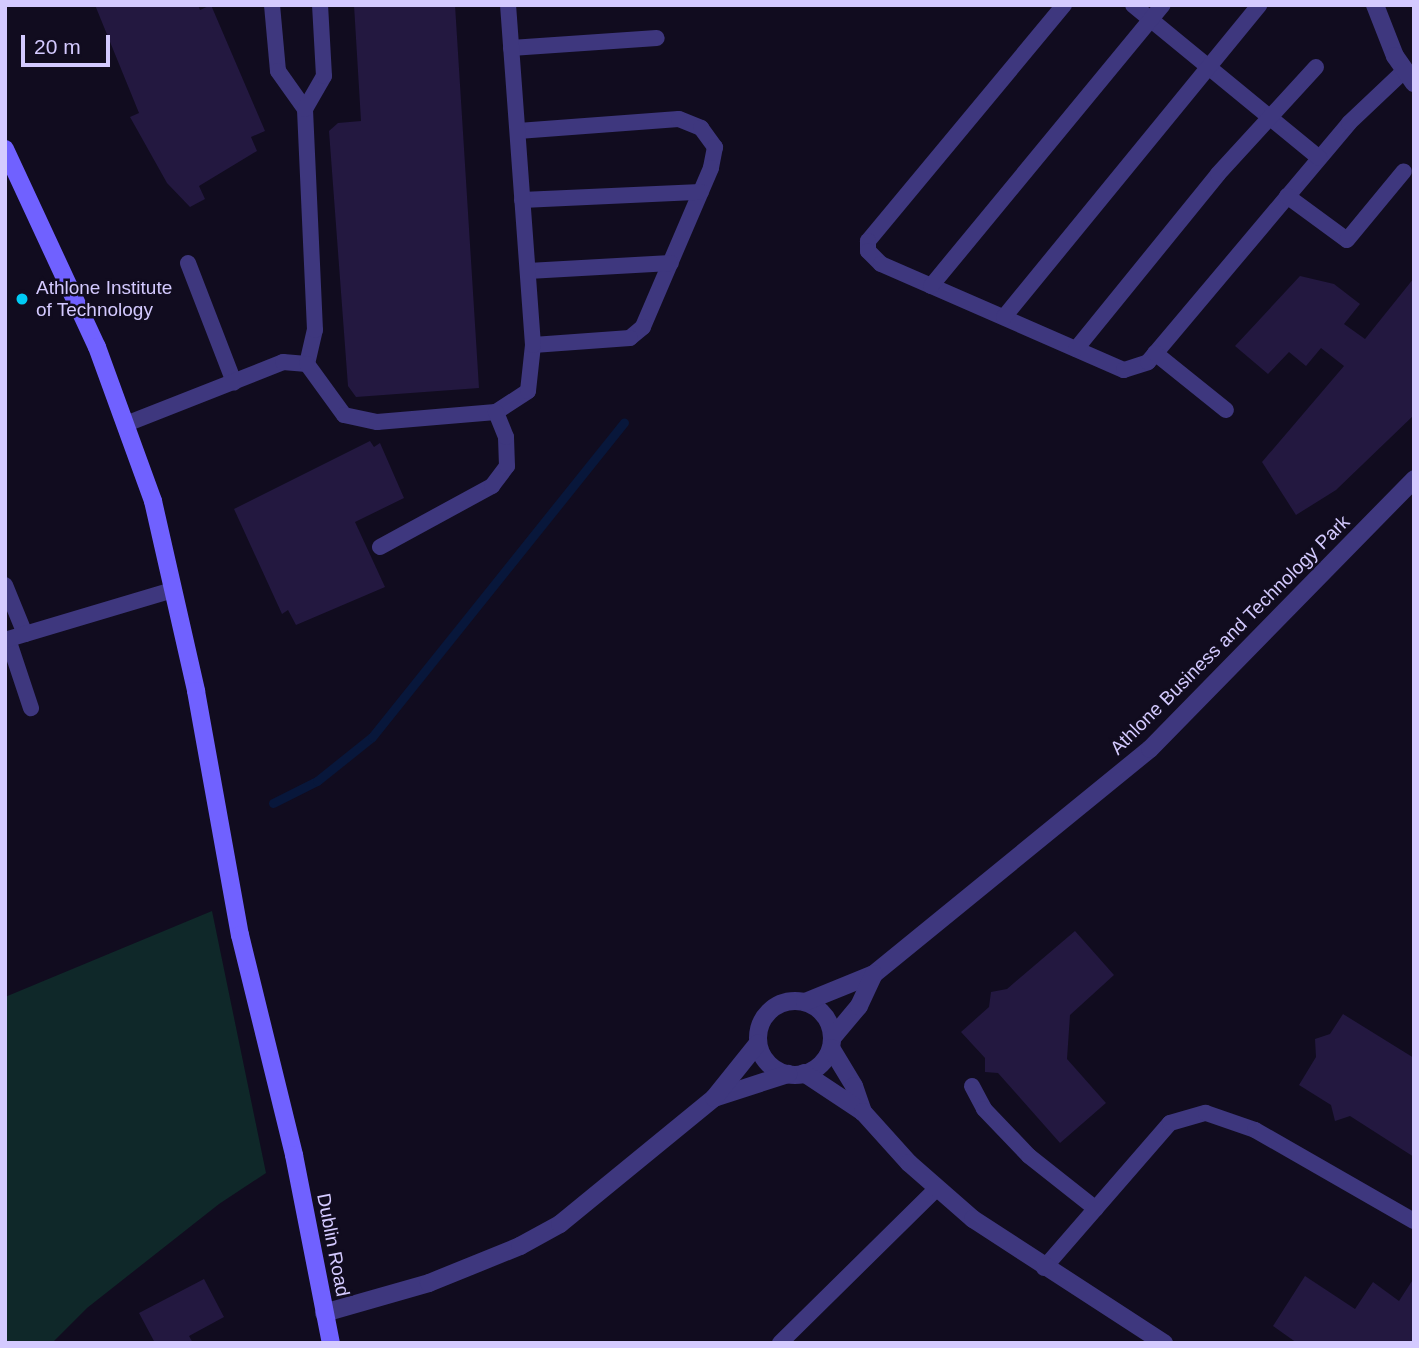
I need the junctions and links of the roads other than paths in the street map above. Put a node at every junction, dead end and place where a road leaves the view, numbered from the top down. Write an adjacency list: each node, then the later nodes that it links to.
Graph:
1 (272, 5): 15 (lane)
2 (320, 5): 15 (lane)
3 (508, 5): 11 (lane)
4 (1065, 5): 27 (lane)
5 (1133, 5): 9 (lane)
6 (1163, 5): 9 (lane)
7 (1259, 5): 12 (lane)
8 (1375, 5): 14 (street)
9 (1151, 21): 12 (lane); 27 (lane)
10 (657, 38): 11 (lane)
11 (511, 48): 17 (lane)
12 (1206, 67): 16 (lane); 28 (lane)
13 (1316, 67): 16 (lane)
14 (1409, 77): 19 (lane)
15 (305, 109): 32 (lane)
16 (1270, 118): 19 (lane); 30 (lane)
17 (517, 131): 21 (lane); 23 (lane)
18 (5, 149): 36 (main road, Dublin Road)
19 (1319, 158): 22 (lane)
20 (1405, 171): 22 (lane)
21 (701, 192): 23 (lane); 25 (lane)
22 (1287, 196): 31 (lane)
23 (522, 200): 26 (lane)
24 (188, 263): 33 (lane)
25 (671, 263): 26 (lane); 29 (lane)
26 (527, 271): 29 (lane)
27 (931, 286): 28 (lane)
28 (1004, 317): 30 (lane)
29 (533, 345): 35 (lane)
30 (1076, 349): 31 (lane)
31 (1156, 353): 34 (lane)
32 (307, 364): 33 (lane); 35 (lane)
33 (234, 382): 36 (lane)
34 (1226, 410)
35 (496, 412): 38 (lane)
36 (127, 424): 40 (main road, Dublin Road)
37 (1414, 479): 44 (street, Athlone Business and Technology Park)
38 (380, 547)
39 (5, 585): 41 (lane)
40 (173, 590): 41 (lane); 56 (main road, Dublin Road)
41 (25, 634): 42 (lane)
42 (7, 639): 43 (lane)
43 (31, 708)
44 (874, 974): 45 (street, Athlone Business and Technology Park); 47 (street, Athlone Business and Technology Park)
45 (805, 1002): 46 (street, Athlone Business and Technology Park); 47 (street)
46 (758, 1042): 48 (street); 50 (street, Athlone Business and Technology Park)
47 (832, 1043): 48 (street, Athlone Business and Technology Park); 51 (street)
48 (796, 1074): 50 (street, Athlone Business and Technology Park); 51 (street)
49 (972, 1086): 53 (lane)
50 (714, 1098): 56 (street, Athlone Business and Technology Park)
51 (863, 1112): 52 (street)
52 (936, 1189): 55 (street); 58 (lane)
53 (1096, 1209): 54 (lane); 55 (lane)
54 (1414, 1222)
55 (1044, 1268): 59 (street)
56 (324, 1313): 57 (main road, Dublin Road)
57 (331, 1343)
58 (780, 1343)
59 (1164, 1343)

